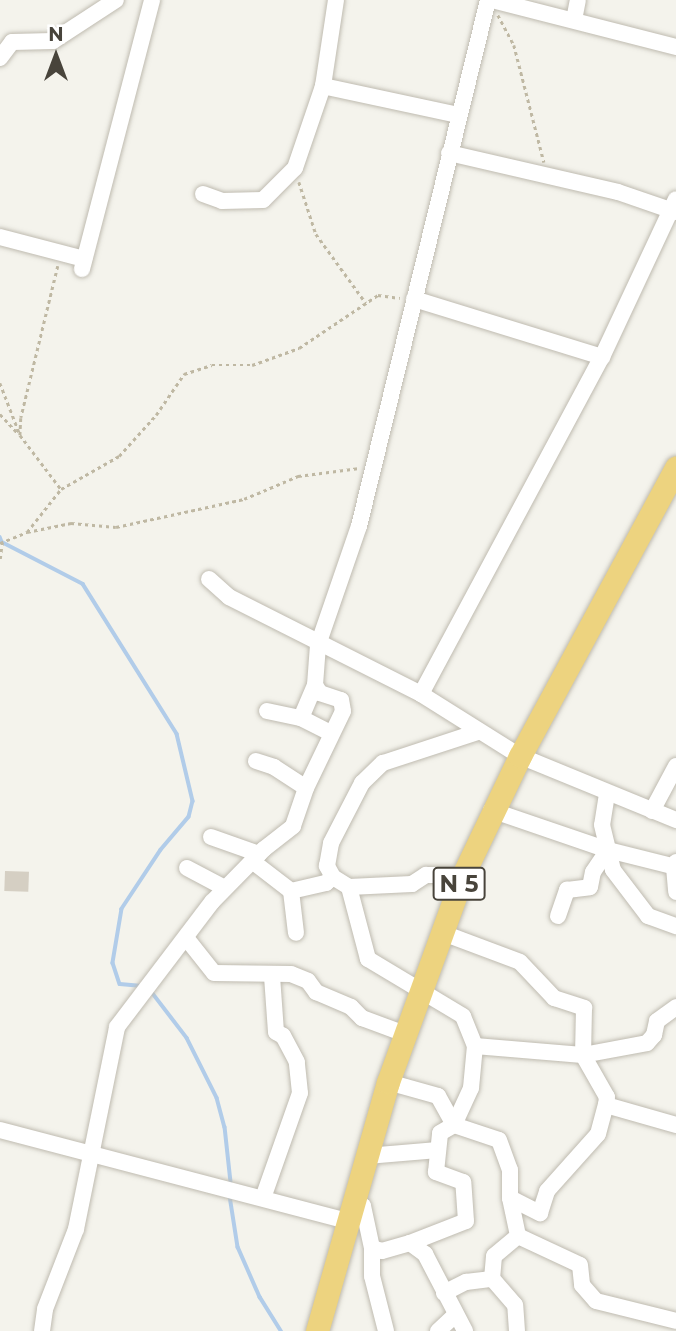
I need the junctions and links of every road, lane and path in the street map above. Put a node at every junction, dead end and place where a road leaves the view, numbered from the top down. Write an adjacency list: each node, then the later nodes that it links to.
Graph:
1 (116, 0): 8 (street)
2 (152, 0): 17 (street)
3 (336, 0): 9 (street)
4 (578, 0): 6 (street)
5 (492, 4): 6 (street); 10 (street); 13 (path)
6 (574, 20): 7 (street)
7 (676, 47)
8 (0, 58)
9 (323, 86): 10 (street); 12 (street)
10 (458, 115): 11 (street)
11 (449, 153): 13 (street); 18 (street)
12 (295, 168): 14 (street); 19 (path)
13 (547, 175): 15 (street)
14 (203, 194)
15 (675, 207): 20 (street)
16 (0, 237): 17 (street)
17 (61, 253): 23 (path)
18 (414, 299): 19 (path); 20 (street); 24 (street)
19 (366, 303): 26 (path)
20 (601, 357): 33 (street)
21 (0, 383): 23 (path)
22 (0, 414): 23 (path)
23 (20, 435): 26 (path)
24 (373, 467): 27 (path); 31 (street)
25 (676, 468): 38 (highway, N 5)
26 (61, 489): 27 (path)
27 (27, 532): 28 (path)
28 (1, 542): 29 (path)
29 (0, 559)
30 (209, 579): 31 (street)
31 (318, 645): 32 (street); 33 (street)
32 (315, 685): 35 (street); 37 (street)
33 (421, 694): 36 (street)
34 (267, 711): 35 (street)
35 (301, 718): 37 (street)
36 (478, 732): 38 (street); 52 (street)
37 (331, 733): 41 (street)
38 (520, 756): 42 (street); 43 (highway, N 5)
39 (256, 761): 41 (street)
40 (676, 766): 44 (street)
41 (306, 788): 48 (street)
42 (607, 794): 44 (street); 47 (street)
43 (491, 810): 47 (street); 51 (highway, N 5)
44 (652, 811): 45 (street)
45 (676, 822)
46 (211, 837): 48 (street)
47 (608, 850): 49 (street); 57 (street); 58 (street)
48 (256, 857): 54 (street); 55 (street)
49 (675, 865): 56 (street)
50 (187, 868): 54 (street)
51 (463, 875): 53 (street); 60 (highway, N 5)
52 (333, 877): 53 (street); 55 (street)
53 (349, 887): 63 (street)
54 (225, 888): 61 (street)
55 (291, 891): 59 (street)
56 (676, 892)
57 (558, 915)
58 (676, 926)
59 (296, 933)
60 (443, 933): 63 (highway, N 5); 67 (street)
61 (187, 939): 62 (street); 74 (street)
62 (272, 976): 65 (street); 76 (street)
63 (421, 989): 65 (highway, N 5); 66 (street)
64 (676, 1007): 67 (street)
65 (405, 1034): 68 (highway, N 5)
66 (475, 1046): 67 (street); 70 (street)
67 (583, 1055): 69 (street)
68 (388, 1082): 70 (street); 75 (highway, N 5)
69 (606, 1105): 71 (street); 77 (street)
70 (454, 1125): 73 (street); 77 (street)
71 (676, 1125)
72 (0, 1130): 74 (street)
73 (438, 1150): 75 (street); 80 (street)
74 (89, 1155): 76 (street); 86 (street)
75 (367, 1156): 78 (highway, N 5)
76 (263, 1198): 78 (street)
77 (510, 1198): 79 (street)
78 (349, 1213): 81 (street); 87 (highway, N 5)
79 (517, 1236): 82 (street); 85 (street)
80 (410, 1243): 81 (street); 83 (street)
81 (372, 1248): 88 (street)
82 (492, 1279): 83 (street); 91 (street)
83 (444, 1293): 84 (street)
84 (455, 1315): 89 (street); 90 (street)
85 (676, 1321)
86 (42, 1331)
87 (317, 1331)
88 (386, 1331)
89 (438, 1331)
90 (465, 1331)
91 (517, 1331)

